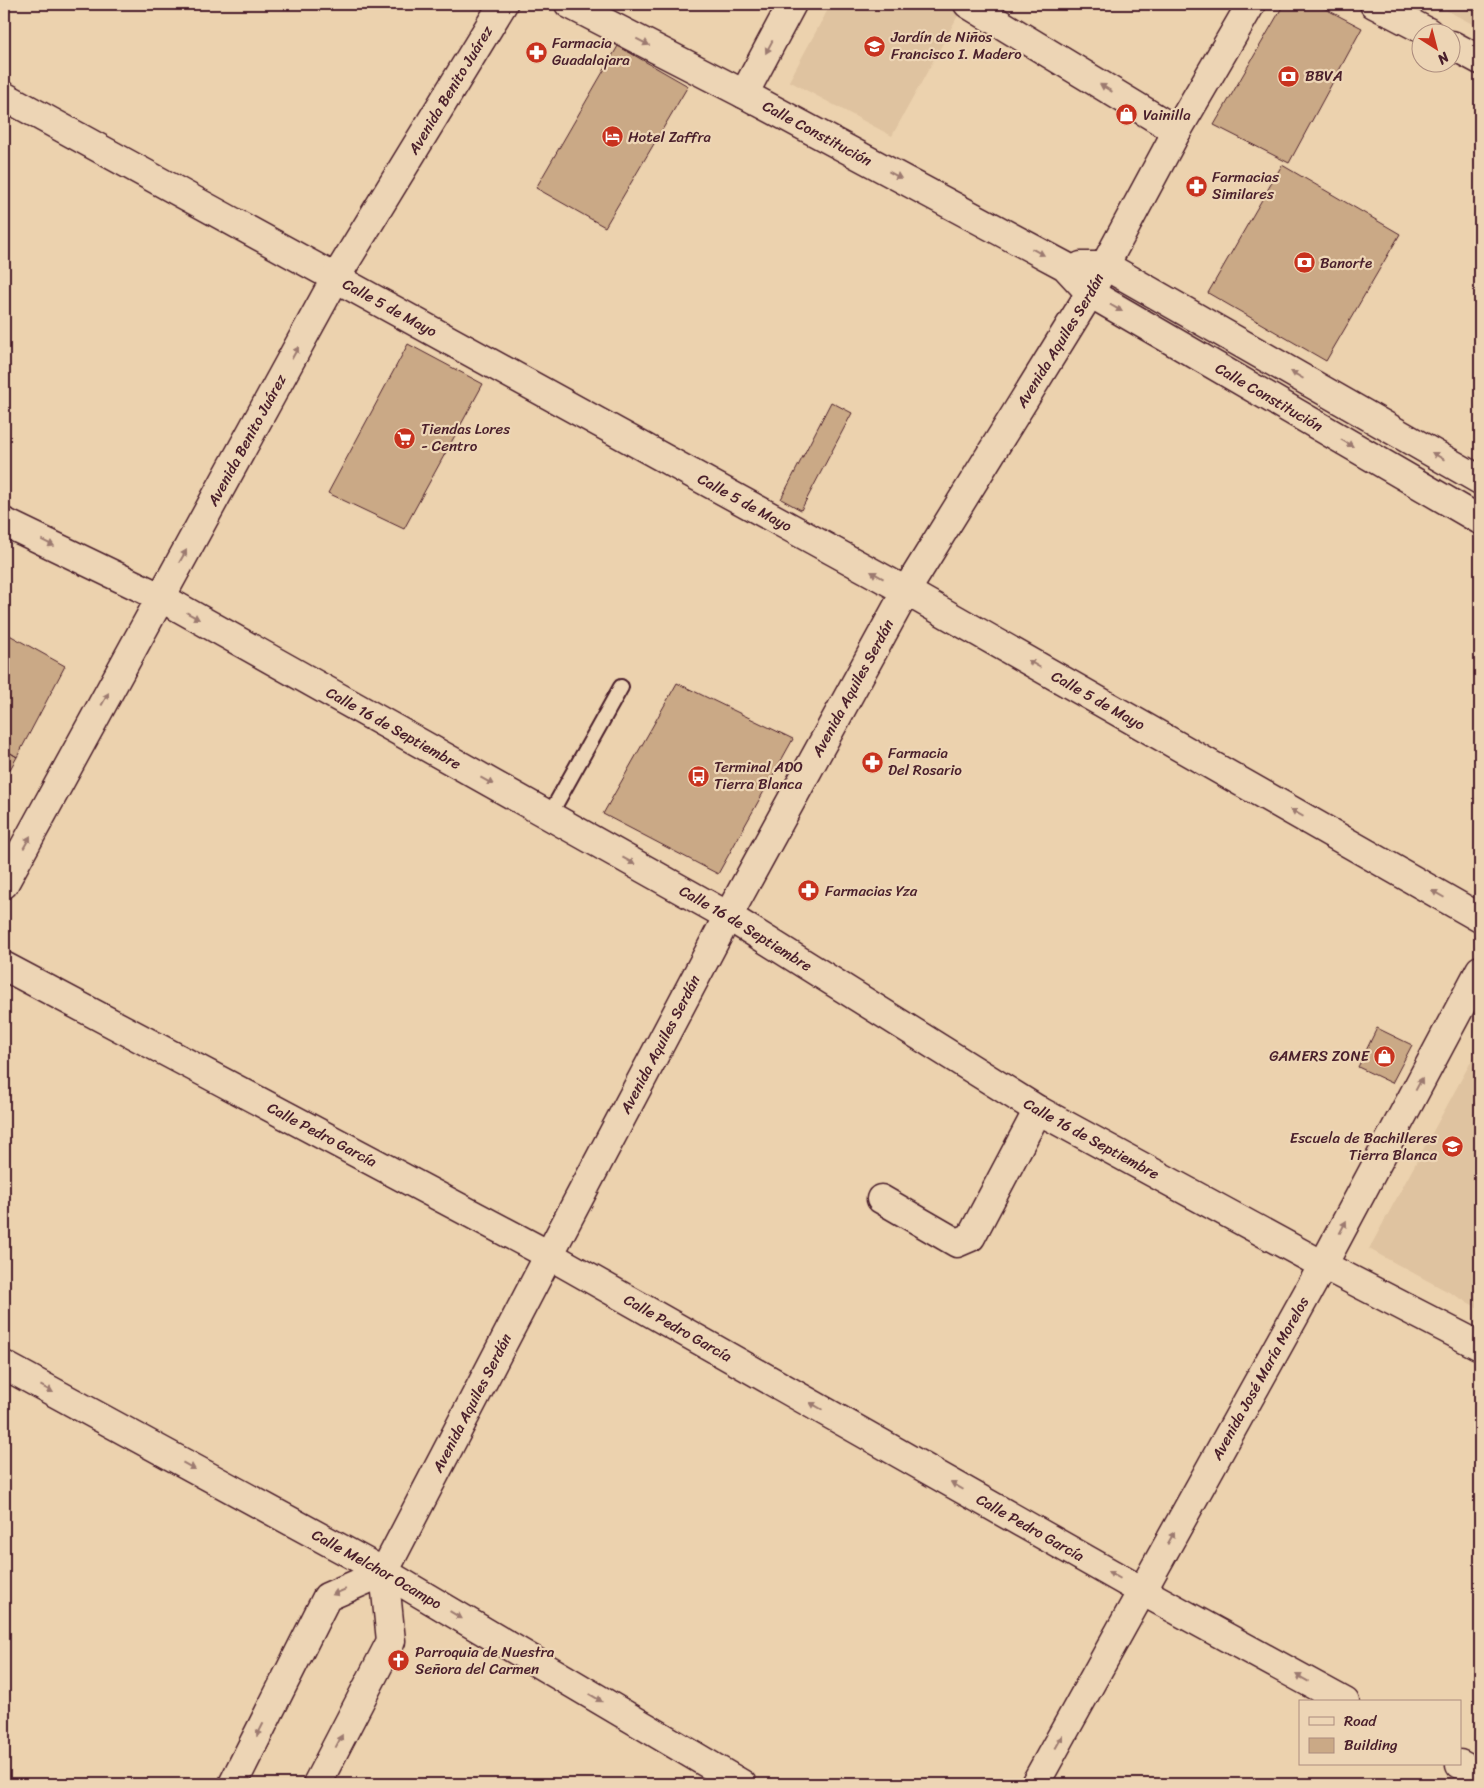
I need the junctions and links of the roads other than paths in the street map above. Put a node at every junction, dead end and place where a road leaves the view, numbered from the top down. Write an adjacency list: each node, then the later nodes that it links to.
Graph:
1 (502, 4): 15 (street, Avenida Benito Juárez)
2 (569, 4): 10 (street, Calle Constitución, one-way to 10)
3 (792, 4): 10 (street, one-way to 10)
4 (968, 4): 12 (street, one-way to 4)
5 (1251, 4): 12 (street, Avenida Aquiles Serdán)
6 (1374, 4): 7 (street)
7 (1412, 24)
8 (1462, 50): 9 (street)
9 (1480, 60)
10 (744, 94): 13 (street, Calle Constitución, one-way to 13)
11 (4, 96): 15 (street, Calle 5 de Mayo)
12 (1177, 131): 14 (street, Avenida Aquiles Serdán)
13 (1065, 266): 14 (street, Calle Constitución); 16 (street, Calle Constitución)
14 (1106, 266): 16 (street, Avenida Aquiles Serdán); 17 (street, Calle Constitución, one-way to 14)
15 (335, 279): 20 (street, Calle 5 de Mayo, one-way to 15); 21 (street, Avenida Benito Juárez, one-way to 15)
16 (1090, 293): 18 (street, Calle Constitución, one-way to 18); 20 (street, Avenida Aquiles Serdán)
17 (1480, 480)
18 (1480, 520)
19 (4, 522): 21 (street, Calle 16 de Septiembre, one-way to 21)
20 (906, 591): 25 (street, Avenida Aquiles Serdán); 26 (street, Calle 5 de Mayo, one-way to 20)
21 (160, 597): 23 (street, Calle 16 de Septiembre, one-way to 23); 24 (street, Avenida Benito Juárez, one-way to 21)
22 (621, 686): 23 (lane)
23 (549, 816): 25 (street, Calle 16 de Septiembre, one-way to 25)
24 (4, 884)
25 (728, 916): 29 (street, Calle 16 de Septiembre); 31 (street, Avenida Aquiles Serdán)
26 (1480, 918)
27 (4, 966): 31 (street, Calle Pedro García)
28 (1480, 970): 32 (street, Avenida José María Morelos, one-way to 28)
29 (1038, 1110): 30 (street); 32 (street, Calle 16 de Septiembre)
30 (881, 1199)
31 (548, 1255): 35 (street, Avenida Aquiles Serdán); 36 (street, Calle Pedro García, one-way to 31)
32 (1323, 1265): 33 (street, Calle 16 de Septiembre); 36 (street, Avenida José María Morelos, one-way to 32)
33 (1480, 1346)
34 (4, 1365): 35 (street, Calle Melchor Ocampo, one-way to 35)
35 (384, 1572): 40 (street, one-way to 40); 41 (street, one-way to 35); 42 (street, Calle Melchor Ocampo, one-way to 42)
36 (1142, 1591): 37 (street, Calle Pedro García, one-way to 36); 43 (street, Avenida José María Morelos, one-way to 36)
37 (1341, 1700)
38 (1462, 1765): 39 (street)
39 (1480, 1775)
40 (233, 1784)
41 (317, 1784)
42 (742, 1784)
43 (1035, 1784)

